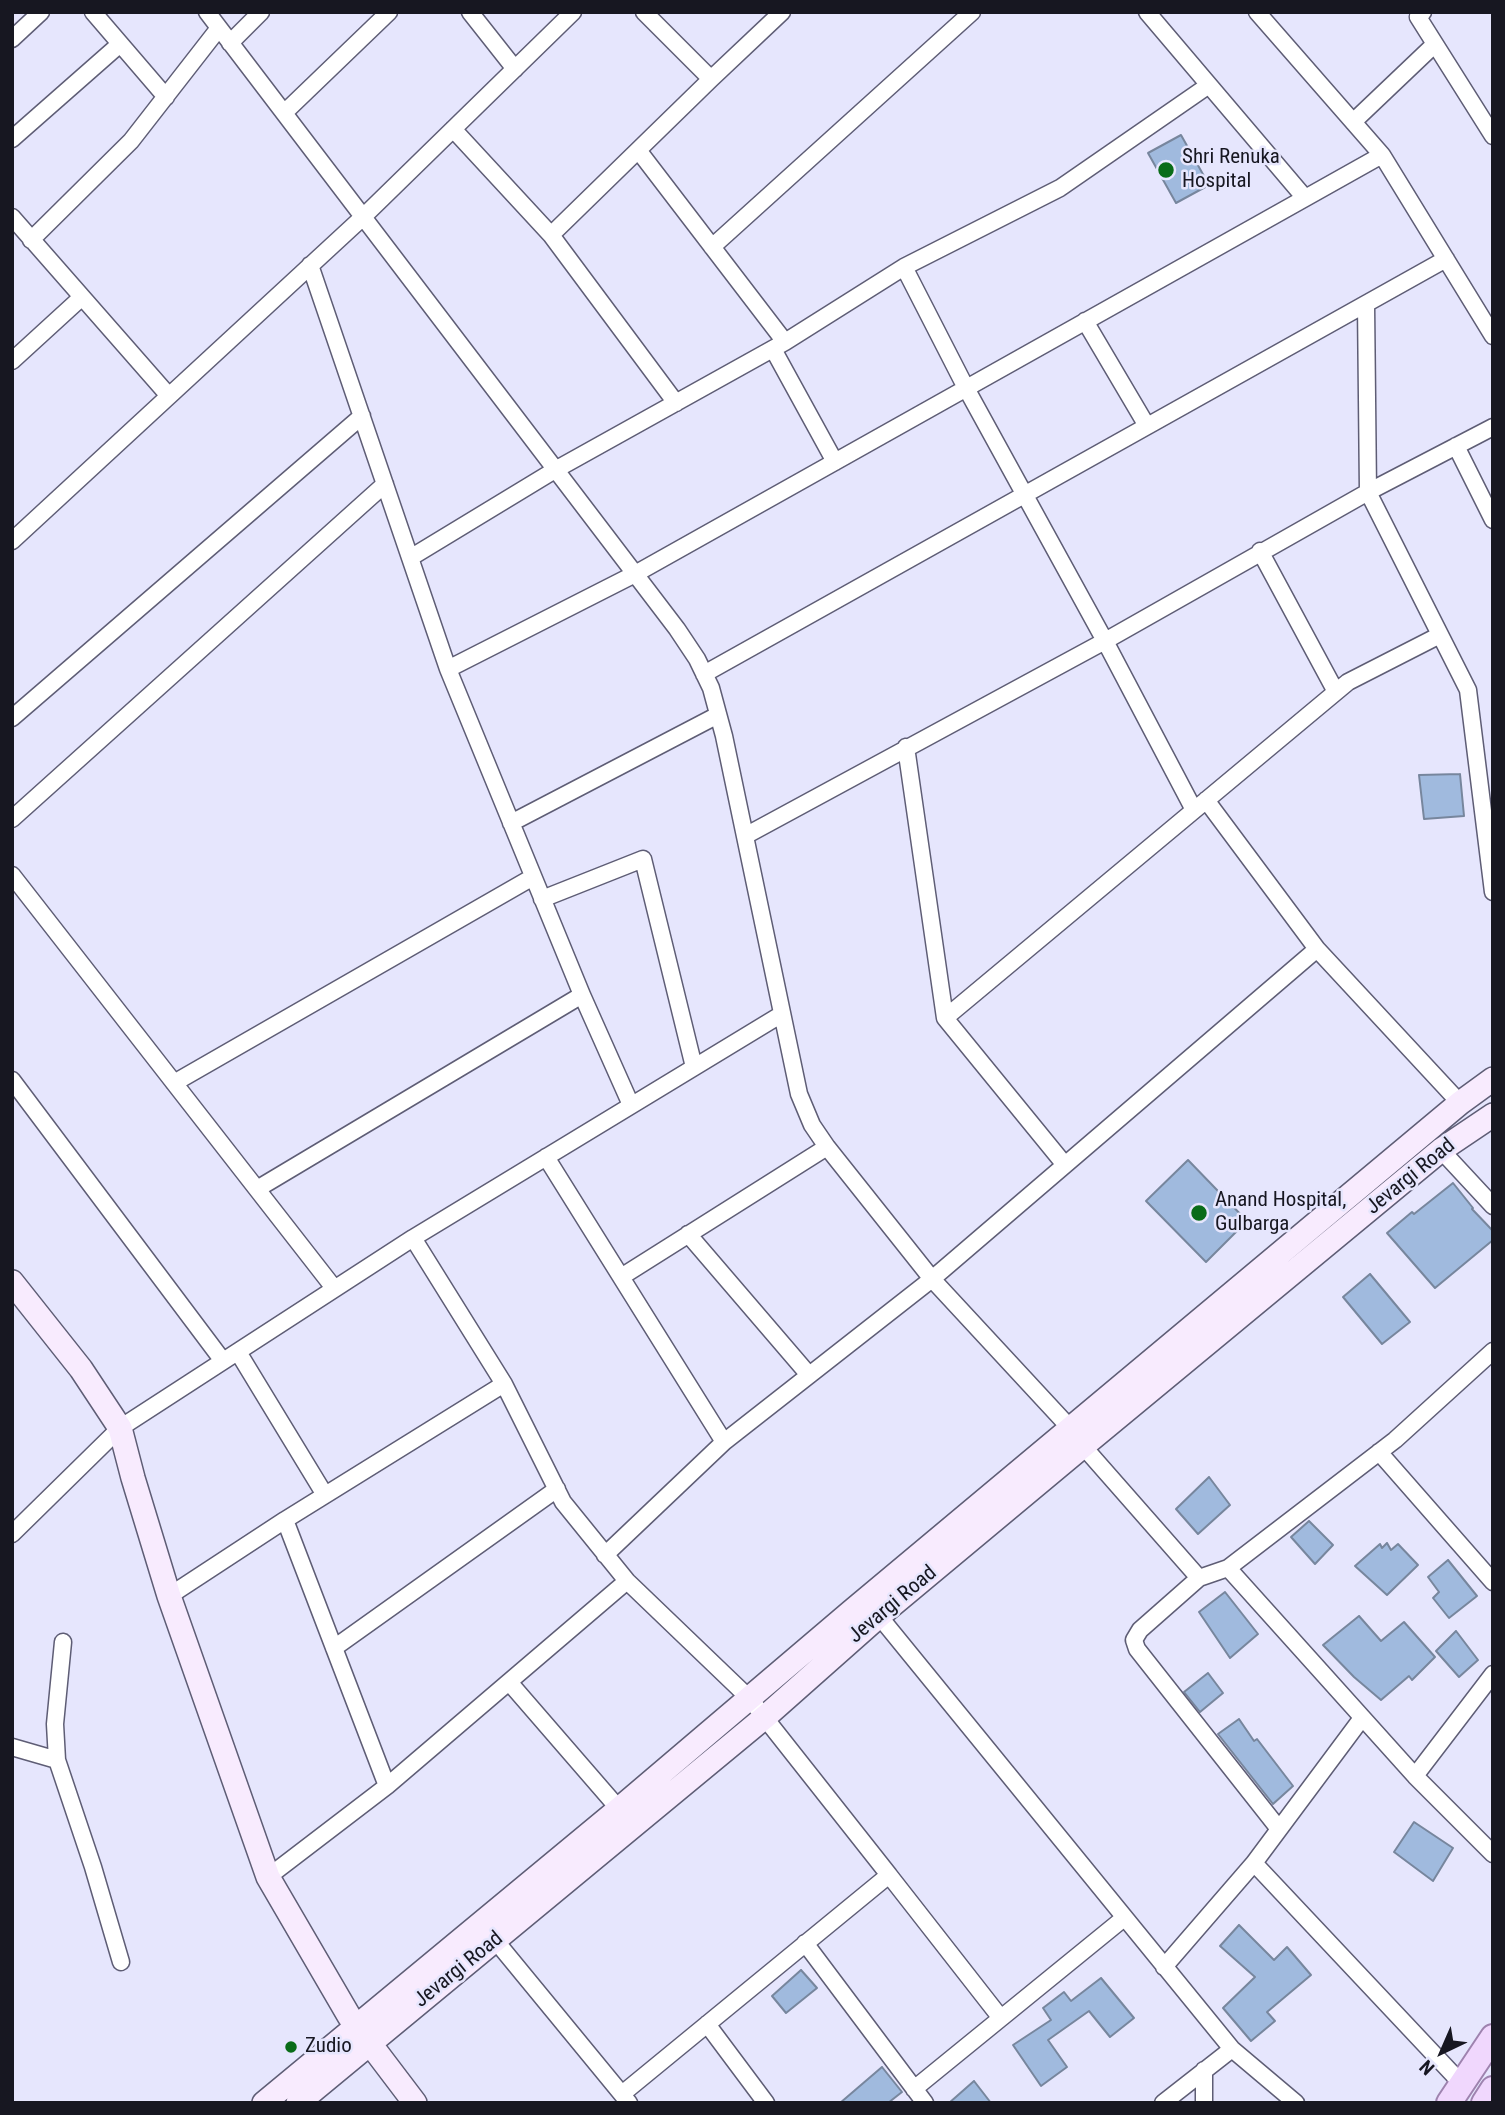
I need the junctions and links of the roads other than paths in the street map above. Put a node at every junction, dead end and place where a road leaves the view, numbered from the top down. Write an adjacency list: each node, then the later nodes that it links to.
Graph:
1 (41, 12): 15 (street)
2 (93, 12): 17 (street)
3 (207, 12): 14 (street)
4 (261, 12): 16 (street)
5 (389, 12): 23 (street)
6 (470, 12): 19 (street)
7 (573, 12): 19 (street)
8 (644, 12): 20 (street)
9 (782, 12): 20 (street)
10 (972, 12): 35 (street)
11 (1147, 12): 21 (street)
12 (1257, 12): 24 (street)
13 (1423, 12): 18 (street)
14 (219, 29): 16 (street); 22 (street)
15 (12, 39)
16 (230, 43): 23 (street)
17 (120, 44): 22 (street); 27 (street)
18 (1435, 44): 24 (street); 26 (street)
19 (515, 69): 25 (street)
20 (710, 79): 28 (street)
21 (1209, 85): 30 (street); 38 (street)
22 (166, 97): 34 (street)
23 (284, 113): 32 (street)
24 (1353, 122): 29 (street)
25 (453, 129): 32 (street); 33 (street)
26 (1493, 136)
27 (12, 139)
28 (638, 150): 33 (street); 35 (street)
29 (1382, 155): 30 (street); 36 (street)
30 (1305, 198): 41 (street)
31 (12, 217): 34 (street)
32 (363, 217): 37 (street); 53 (street)
33 (551, 235): 47 (street)
34 (30, 240): 39 (street)
35 (712, 247): 43 (street)
36 (1446, 259): 40 (street); 42 (street)
37 (310, 265): 46 (street); 48 (street)
38 (904, 267): 43 (street); 45 (street)
39 (82, 297): 44 (street); 46 (street)
40 (1366, 304): 49 (street); 55 (street)
41 (1085, 321): 45 (street); 49 (street)
42 (1490, 325)
43 (779, 345): 47 (street); 52 (street)
44 (12, 361)
45 (966, 388): 52 (street); 56 (street)
46 (169, 396): 58 (street)
47 (676, 402): 53 (street)
48 (362, 416): 54 (street); 68 (street)
49 (1147, 426): 56 (street)
50 (1493, 426): 51 (street)
51 (1456, 446): 55 (street); 57 (street)
52 (835, 462): 61 (street)
53 (555, 470): 60 (street); 61 (street)
54 (385, 484): 60 (street); 71 (street)
55 (1368, 492): 59 (street); 62 (street)
56 (1024, 495): 63 (street); 65 (street)
57 (1493, 520)
58 (12, 541)
59 (1260, 551): 63 (street); 66 (street)
60 (410, 558): 64 (street)
61 (635, 574): 64 (street); 65 (street)
62 (1440, 635): 66 (street); 76 (street)
63 (1105, 640): 69 (street); 70 (street)
64 (448, 669): 72 (street)
65 (704, 674): 67 (street)
66 (1336, 692): 70 (street)
67 (718, 715): 72 (street); 73 (street)
68 (12, 718)
69 (906, 747): 73 (street); 81 (street)
70 (1200, 805): 78 (street); 81 (street)
71 (12, 820)
72 (511, 823): 75 (street)
73 (745, 836): 80 (street)
74 (12, 875): 85 (street)
75 (533, 877): 77 (street); 85 (street)
76 (1493, 892)
77 (542, 899): 79 (street); 82 (street)
78 (1317, 949): 86 (street); 92 (street)
79 (582, 995): 87 (street); 93 (street)
80 (782, 1014): 82 (street); 89 (street)
81 (945, 1017): 92 (street)
82 (694, 1066): 87 (street)
83 (1493, 1079): 86 (main road)
84 (12, 1080): 103 (street)
85 (174, 1083): 93 (street)
86 (1460, 1103): 107 (main road)
87 (631, 1105): 91 (street)
88 (1493, 1115): 90 (main road, Jevargi Road)
89 (827, 1147): 95 (street); 98 (street)
90 (1441, 1150): 94 (street); 107 (main road, Jevargi Road)
91 (545, 1157): 96 (street); 97 (street)
92 (1065, 1165): 98 (street)
93 (257, 1189): 100 (street)
94 (1493, 1206)
95 (688, 1234): 97 (street); 104 (street)
96 (413, 1238): 100 (street); 105 (street)
97 (621, 1277): 108 (street)
98 (932, 1279): 104 (street); 107 (street)
99 (12, 1282): 106 (main road)
100 (334, 1288): 102 (street)
101 (1493, 1351): 109 (street)
102 (238, 1352): 103 (street); 111 (street)
103 (223, 1361): 106 (street)
104 (809, 1375): 108 (street)
105 (504, 1384): 110 (street); 111 (street)
106 (120, 1427): 113 (street); 119 (main road)
107 (1077, 1437): 116 (street); 120 (main road, Jevargi Road); 125 (main road)
108 (724, 1442): 114 (street)
109 (1379, 1452): 115 (street); 118 (street)
110 (557, 1489): 114 (street); 122 (street)
111 (325, 1495): 112 (street)
112 (285, 1520): 119 (street); 122 (street)
113 (12, 1534)
114 (605, 1555): 117 (street)
115 (1228, 1568): 116 (street); 127 (street)
116 (1199, 1578): 133 (street)
117 (626, 1581): 124 (street); 125 (street)
118 (1493, 1582)
119 (169, 1596): 137 (main road)
120 (879, 1616): 126 (main road, Jevargi Road); 138 (street)
121 (63, 1642): 129 (street)
122 (334, 1648): 131 (street)
123 (1493, 1674): 130 (street)
124 (509, 1682): 131 (street); 132 (street)
125 (750, 1699): 126 (street); 132 (main road)
126 (765, 1717): 136 (street); 139 (main road, Jevargi Road)
127 (1362, 1718): 130 (street); 133 (street)
128 (12, 1746): 129 (street)
129 (57, 1760): 141 (street)
130 (1415, 1776): 134 (street)
131 (387, 1786): 137 (street)
132 (619, 1809): 145 (main road)
133 (1279, 1829): 135 (street)
134 (1493, 1854)
135 (1254, 1863): 142 (street); 151 (street)
136 (889, 1875): 140 (street); 143 (street)
137 (268, 1877): 145 (main road)
138 (1124, 1918): 142 (street); 143 (street)
139 (495, 1940): 145 (main road, Jevargi Road); 152 (street)
140 (805, 1943): 144 (street); 149 (street)
141 (121, 1962)
142 (1164, 1967): 147 (street)
143 (1000, 2017): 149 (street)
144 (707, 2024): 152 (street); 156 (street)
145 (362, 2034): 153 (main road); 154 (main road, Jevargi Road); 155 (main road)
146 (1493, 2037): 151 (main road)
147 (1232, 2049): 148 (street); 160 (street)
148 (1204, 2070): 158 (street); 159 (street)
149 (914, 2089): 157 (street)
150 (1493, 2089): 161 (main road)
151 (1455, 2093)
152 (625, 2098)
153 (264, 2103)
154 (298, 2103)
155 (415, 2103)
156 (766, 2103)
157 (925, 2103)
158 (1163, 2103)
159 (1204, 2103)
160 (1296, 2103)
161 (1484, 2103)

